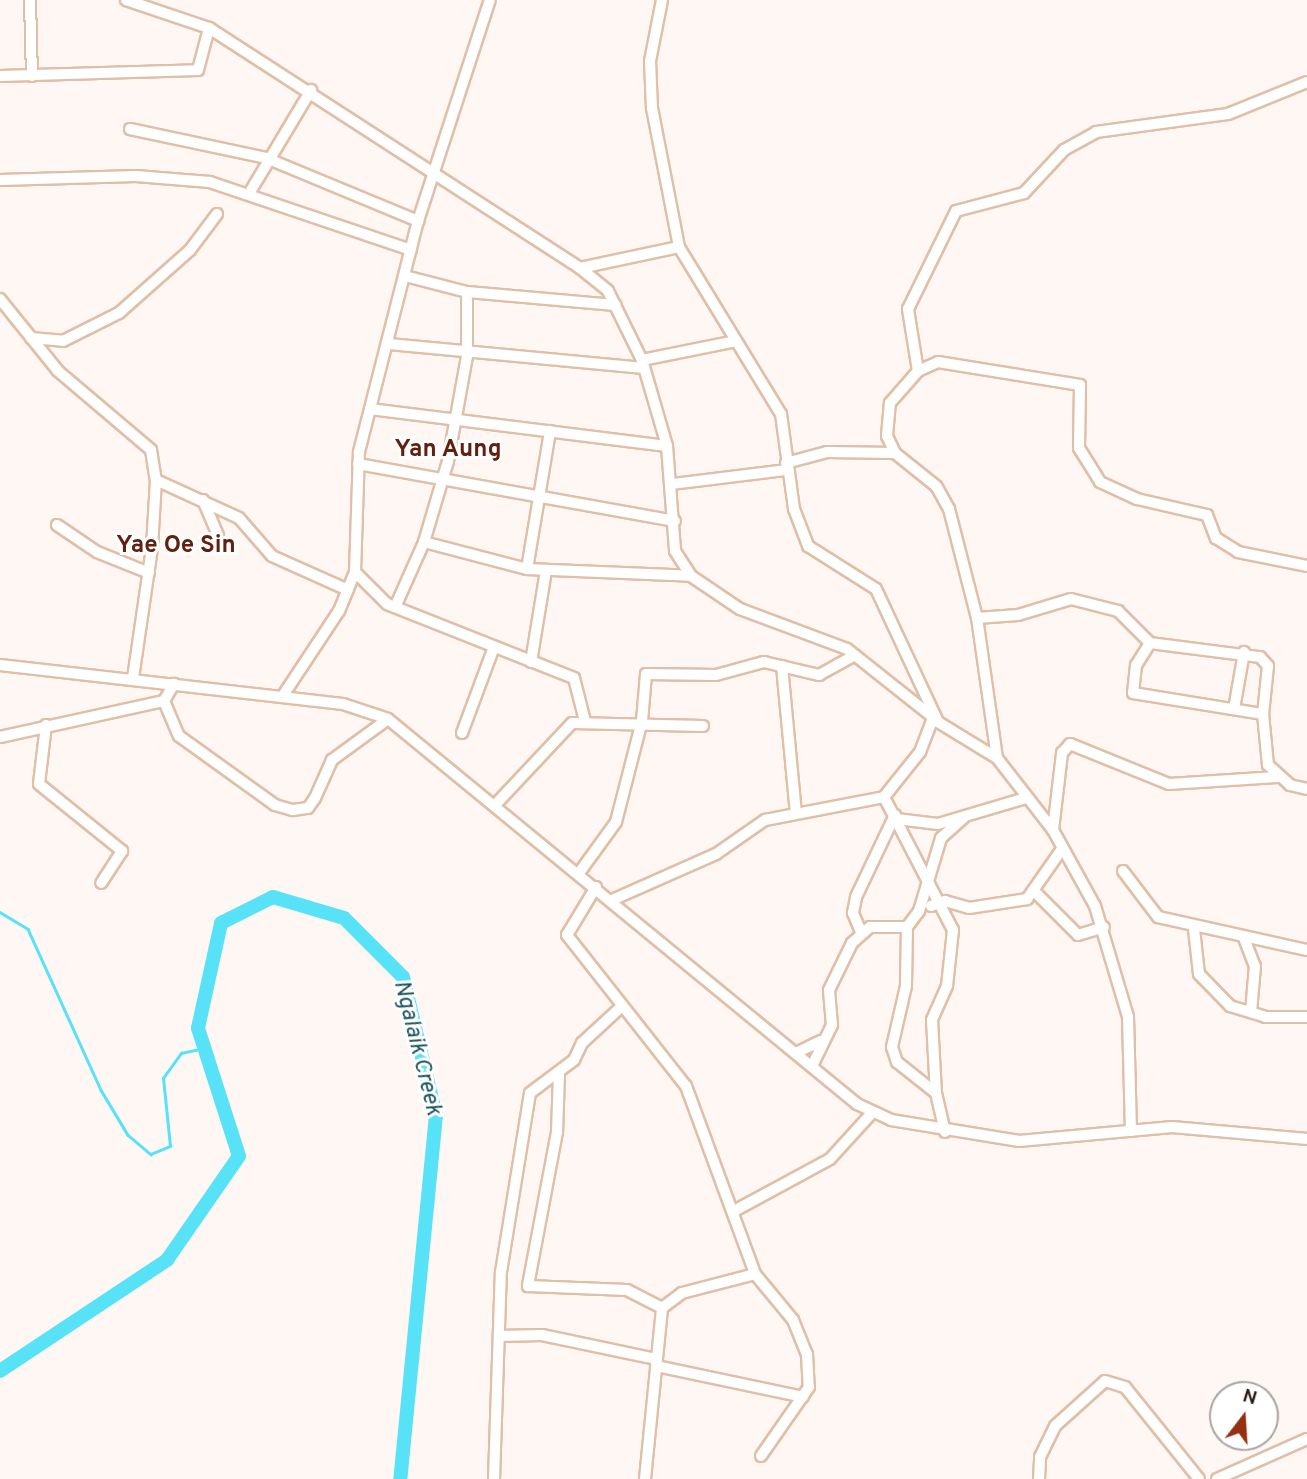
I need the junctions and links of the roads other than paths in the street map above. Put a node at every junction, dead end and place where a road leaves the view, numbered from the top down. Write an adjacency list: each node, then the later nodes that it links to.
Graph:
1 (30, 0): 8 (street)
2 (126, 0): 5 (street)
3 (490, 0): 13 (street)
4 (662, 0): 18 (street)
5 (148, 2): 6 (street)
6 (209, 28): 8 (street); 10 (street)
7 (0, 76): 8 (street)
8 (32, 76)
9 (1307, 82): 30 (street)
10 (311, 90): 12 (street); 13 (street)
11 (130, 129): 12 (street)
12 (266, 158): 15 (street); 17 (street)
13 (432, 173): 17 (street); 20 (street)
14 (0, 180): 15 (street)
15 (250, 192): 19 (street)
16 (217, 214): 25 (street)
17 (418, 221): 19 (street)
18 (679, 247): 20 (street); 26 (street)
19 (411, 250): 21 (street)
20 (580, 268): 24 (street)
21 (405, 276): 22 (street); 27 (street)
22 (467, 292): 24 (street); 28 (street)
23 (0, 299): 25 (street)
24 (615, 305): 29 (street)
25 (32, 338): 39 (street)
26 (736, 341): 29 (street); 37 (street)
27 (389, 344): 28 (street); 31 (street)
28 (467, 356): 29 (street); 32 (street)
29 (643, 364): 34 (street)
30 (918, 371): 35 (street); 47 (street)
31 (370, 409): 32 (street); 36 (street)
32 (452, 419): 33 (street); 38 (street)
33 (550, 431): 34 (street); 41 (street)
34 (667, 446): 40 (street)
35 (895, 453): 37 (street); 55 (street)
36 (358, 464): 38 (street); 50 (street)
37 (786, 467): 40 (street); 70 (street)
38 (444, 476): 41 (street); 46 (street)
39 (156, 480): 42 (street); 51 (street)
40 (672, 484): 43 (street)
41 (538, 494): 43 (street); 48 (street)
42 (204, 500): 45 (street); 53 (street)
43 (675, 521): 52 (street)
44 (57, 525): 51 (street)
45 (218, 536)
46 (424, 542): 48 (street); 54 (street)
47 (1307, 566)
48 (527, 569): 49 (street)
49 (546, 570): 52 (street); 60 (street)
50 (355, 572): 53 (street); 54 (street)
51 (149, 573): 63 (street)
52 (691, 576): 59 (street)
53 (348, 590): 65 (street)
54 (396, 605): 57 (street)
55 (977, 618): 56 (street); 77 (street)
56 (1150, 643): 58 (street); 67 (street)
57 (494, 647): 60 (street); 75 (street)
58 (1244, 652): 67 (street); 68 (street)
59 (855, 655): 62 (street); 70 (street)
60 (531, 662): 71 (street)
61 (0, 665): 63 (street)
62 (782, 666): 72 (street); 83 (street)
63 (133, 679): 64 (street)
64 (174, 684): 65 (street); 66 (street)
65 (282, 697): 69 (street)
66 (163, 701): 69 (street); 73 (street)
67 (1234, 709): 68 (street)
68 (1263, 714): 78 (street)
69 (388, 719): 82 (street)
70 (935, 720): 77 (street); 80 (street)
71 (586, 721): 72 (street); 82 (street)
72 (642, 721): 74 (street); 89 (street)
73 (47, 725): 76 (street); 91 (street)
74 (703, 726)
75 (462, 733)
76 (0, 737)
77 (997, 758): 81 (street)
78 (1277, 777): 79 (street); 86 (street)
79 (1307, 789)
80 (884, 797): 83 (street); 84 (street)
81 (1026, 798): 85 (street); 86 (street)
82 (495, 804): 89 (street)
83 (796, 813): 94 (street)
84 (896, 817): 85 (street); 90 (street); 103 (street)
85 (964, 817): 90 (street)
86 (1053, 830): 87 (street)
87 (1062, 849): 93 (street); 100 (street)
88 (1123, 871): 102 (street)
89 (579, 873): 92 (street)
90 (926, 877): 95 (street); 97 (street)
91 (101, 883)
92 (596, 887): 94 (street); 107 (street)
93 (1036, 893): 96 (street); 100 (street)
94 (612, 900): 111 (street)
95 (935, 904): 96 (street); 97 (street); 98 (street)
96 (961, 907): 98 (street)
97 (917, 914): 98 (street); 99 (street)
98 (946, 920): 114 (street)
99 (907, 927): 101 (street); 105 (street)
100 (1104, 927): 116 (street)
101 (880, 928): 103 (street); 105 (street)
102 (1194, 929): 104 (street); 108 (street)
103 (861, 932): 110 (street)
104 (1244, 938): 106 (street); 108 (street)
105 (903, 949): 114 (street)
106 (1307, 950)
107 (622, 1006): 113 (street); 119 (street)
108 (1251, 1013): 109 (street)
109 (1307, 1017)
110 (821, 1041): 111 (street); 112 (street)
111 (796, 1053): 112 (street)
112 (812, 1066): 115 (street)
113 (559, 1073): 121 (street); 122 (street)
114 (936, 1093): 117 (street)
115 (872, 1113): 117 (street); 119 (street)
116 (1131, 1130): 117 (street); 118 (street)
117 (945, 1132)
118 (1307, 1139)
119 (734, 1211): 120 (street)
120 (755, 1274): 121 (street); 124 (street)
121 (662, 1308): 123 (street)
122 (499, 1336): 123 (street); 127 (street)
123 (656, 1362): 124 (street); 128 (street)
124 (803, 1397): 126 (street)
125 (1307, 1439): 131 (street)
126 (761, 1456)
127 (494, 1479)
128 (645, 1479)
129 (1039, 1479): 130 (street)
130 (1199, 1479)
131 (1217, 1479)

